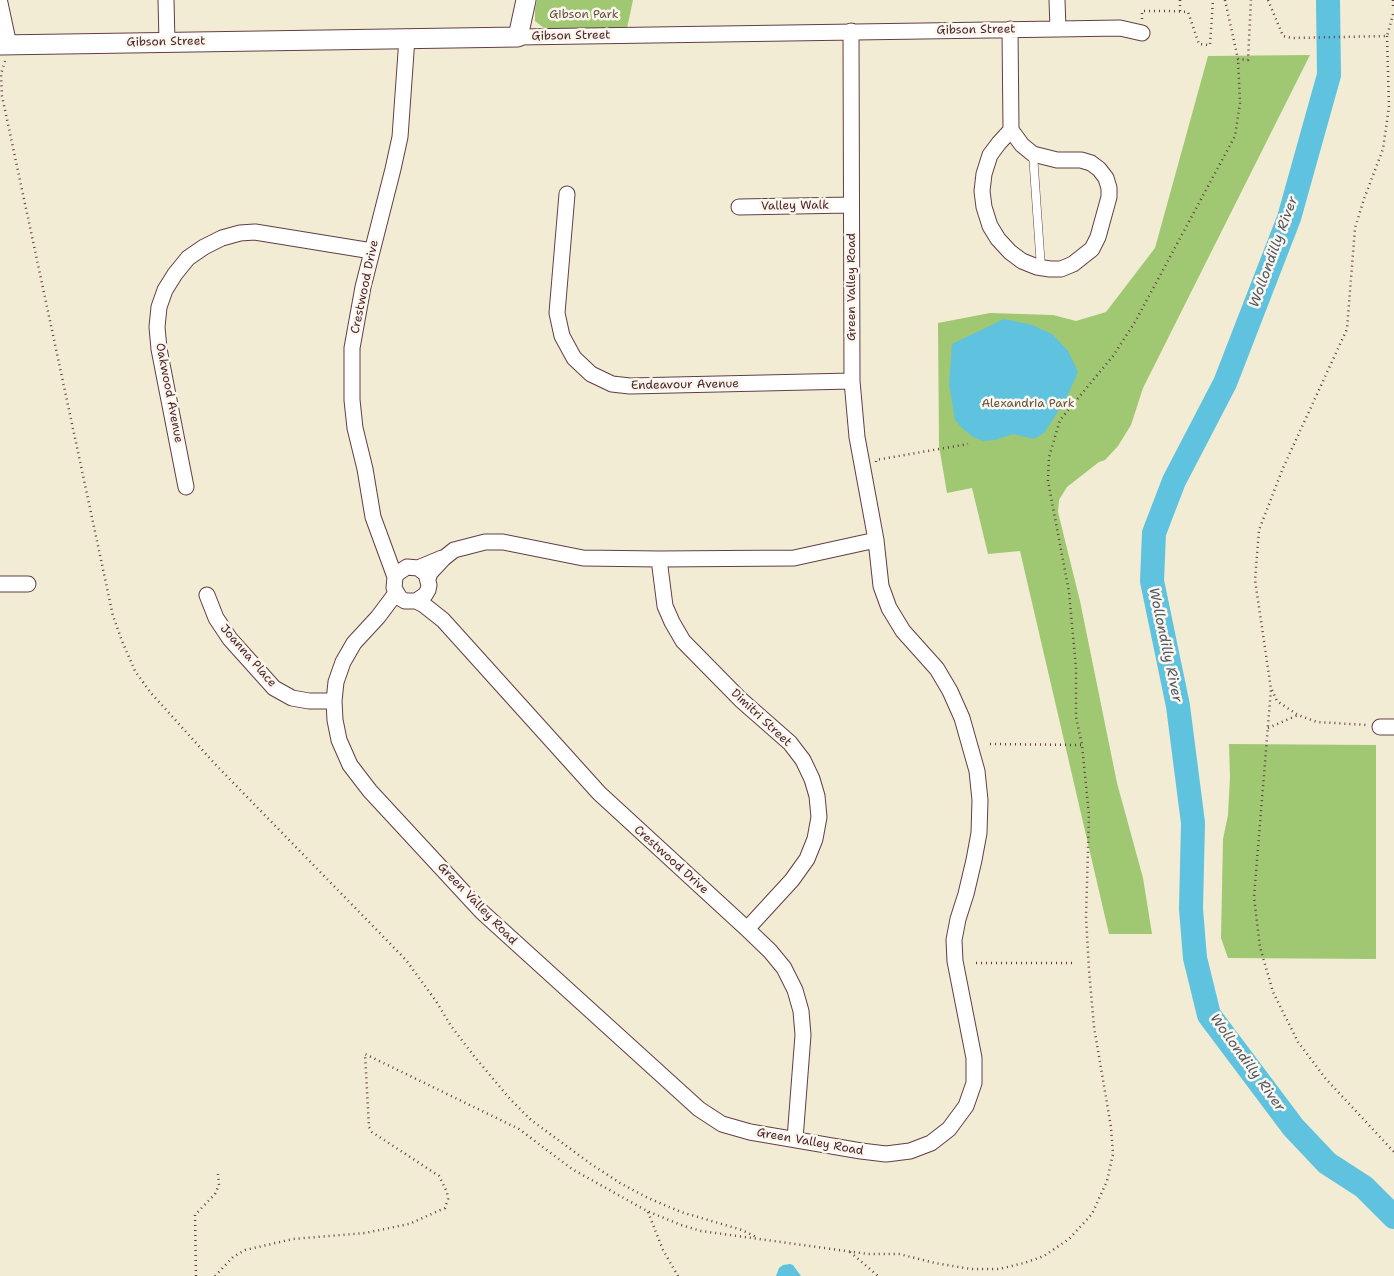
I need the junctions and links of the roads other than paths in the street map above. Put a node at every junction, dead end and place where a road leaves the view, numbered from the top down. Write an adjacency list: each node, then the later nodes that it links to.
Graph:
1 (166, 0): 11 (street)
2 (526, 0): 9 (street)
3 (1057, 0): 5 (street)
4 (0, 2): 12 (street)
5 (1058, 28): 6 (street, Gibson Street); 8 (street, Gibson Street)
6 (1010, 30): 7 (street, Gibson Street); 13 (street)
7 (851, 31): 9 (street, Gibson Street); 16 (street, Green Valley Road)
8 (1142, 33)
9 (518, 37): 10 (street, Gibson Street)
10 (407, 38): 11 (street, Gibson Street); 18 (street, Crestwood Drive)
11 (167, 42): 12 (street, Gibson Street)
12 (4, 45)
13 (1011, 130): 14 (street); 19 (street)
14 (1033, 154): 19 (lane); 19 (street)
15 (567, 194): 20 (street, Endeavour Avenue)
16 (851, 205): 17 (street, Valley Walk); 20 (street, Green Valley Road)
17 (739, 207)
18 (372, 251): 21 (street, Oakwood Avenue); 22 (street, Crestwood Drive)
19 (1041, 268)
20 (852, 382): 23 (street, Green Valley Road)
21 (186, 487)
22 (379, 536): 26 (street, Crestwood Drive); 27 (street, Crestwood Drive)
23 (876, 540): 25 (street, Green Valley Road); 34 (street, Green Valley Road)
24 (444, 558): 25 (street, Green Valley Road); 26 (street, Green Valley Road); 30 (street, Green Valley Road)
25 (659, 559): 33 (street, Dimitri Street)
26 (412, 567): 27 (street, Green Valley Road); 30 (street, Crestwood Drive)
27 (395, 577): 30 (street, Crestwood Drive)
28 (0, 584): 29 (street)
29 (28, 584)
30 (414, 593): 32 (street, Green Valley Road); 33 (street, Crestwood Drive)
31 (207, 595): 32 (street, Joanna Place)
32 (334, 700): 34 (street, Green Valley Road)
33 (747, 929): 34 (street, Crestwood Drive)
34 (795, 1139)

